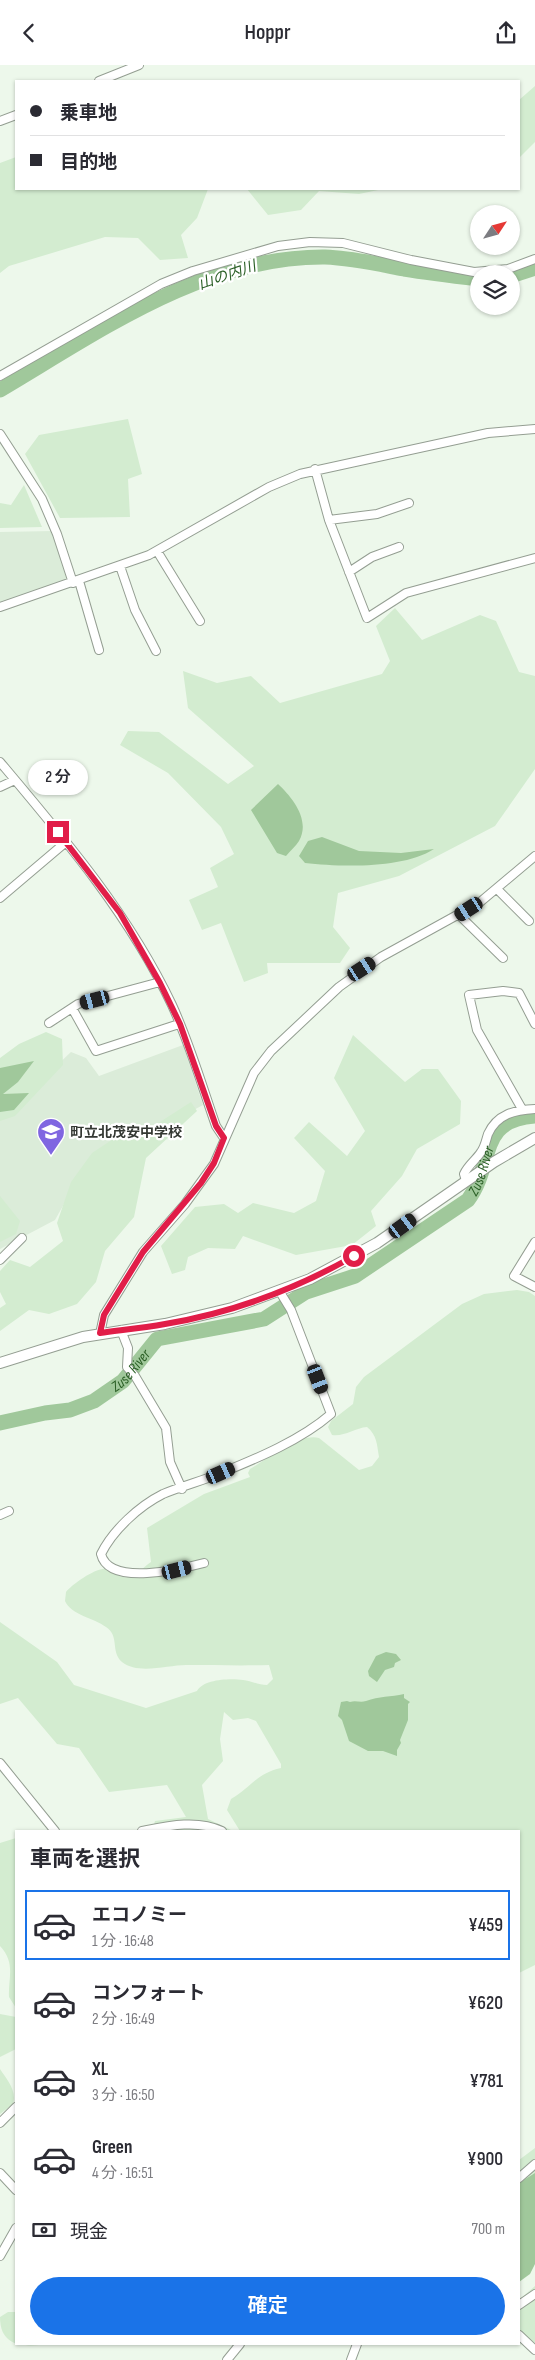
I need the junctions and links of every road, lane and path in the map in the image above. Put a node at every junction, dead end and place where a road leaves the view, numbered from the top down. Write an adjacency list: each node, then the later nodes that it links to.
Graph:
1 (139, 65): 2 (street)
2 (102, 80)
3 (15, 115): 4 (street)
4 (0, 121)
5 (535, 259): 6 (street)
6 (0, 376)
7 (535, 429): 9 (street)
8 (0, 434): 18 (street)
9 (315, 469): 11 (street); 13 (street)
10 (409, 503): 11 (street)
11 (329, 520): 17 (street)
12 (399, 547): 17 (street)
13 (157, 551): 15 (street); 20 (street)
14 (533, 558): 16 (street); 17 (street)
15 (120, 566): 18 (street); 22 (street)
16 (535, 567)
17 (349, 572)
18 (76, 582): 19 (street); 21 (street)
19 (0, 607)
20 (200, 621)
21 (99, 650)
22 (156, 651)
23 (0, 762): 24 (street)
24 (15, 780): 25 (street); 26 (street)
25 (0, 787)
26 (66, 842): 29 (street); 33 (street)
27 (535, 856): 28 (street)
28 (497, 889): 30 (street); 31 (street)
29 (0, 898)
30 (460, 915): 32 (street); 40 (street)
31 (529, 921)
32 (503, 958)
33 (160, 983): 34 (street); 36 (street)
34 (72, 1008): 35 (street); 36 (street)
35 (49, 1023)
36 (180, 1024): 40 (street)
37 (535, 1024): 38 (street)
38 (522, 1109): 39 (street); 42 (street)
39 (535, 1109)
40 (224, 1138): 49 (street)
41 (535, 1138): 42 (street)
42 (469, 1179): 47 (street)
43 (22, 1238): 45 (street)
44 (535, 1242): 46 (street)
45 (0, 1259)
46 (535, 1287)
47 (282, 1295): 48 (street); 51 (street)
48 (121, 1330): 49 (street); 51 (street)
49 (100, 1333): 50 (street)
50 (0, 1363)
51 (182, 1489): 54 (street)
52 (9, 1511): 53 (street)
53 (0, 1515)
54 (204, 1563)
55 (1, 1767): 56 (street)
56 (54, 1830)
57 (147, 1830): 58 (street)
58 (218, 1830)
59 (15, 2108): 60 (street)
60 (0, 2123)
61 (535, 2164): 63 (street)
62 (0, 2173): 64 (street)
63 (520, 2177)
64 (15, 2189)
65 (15, 2230): 66 (street)
66 (0, 2256)
67 (535, 2294): 68 (street)
68 (520, 2304)
69 (520, 2336): 72 (street)
70 (239, 2345): 73 (street)
71 (357, 2345): 74 (street)
72 (535, 2350)
73 (227, 2360)
74 (351, 2360)

